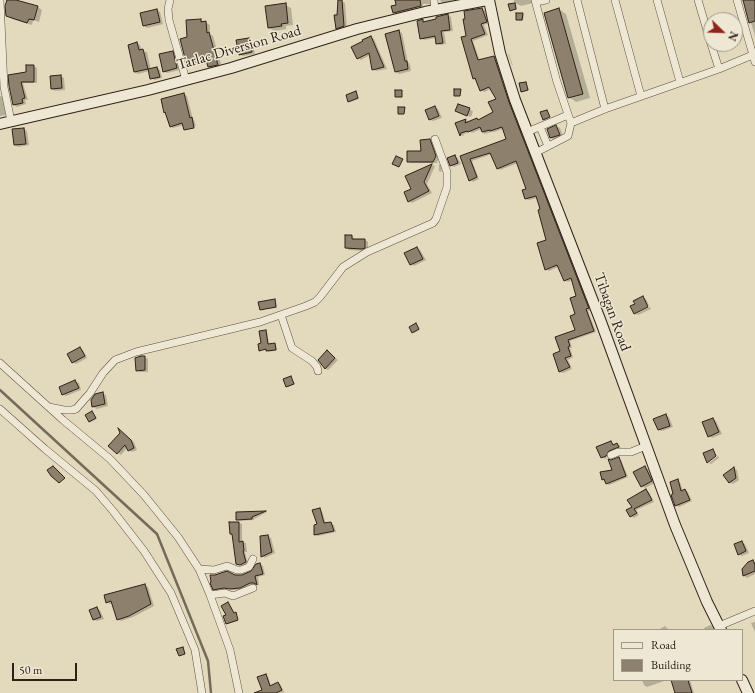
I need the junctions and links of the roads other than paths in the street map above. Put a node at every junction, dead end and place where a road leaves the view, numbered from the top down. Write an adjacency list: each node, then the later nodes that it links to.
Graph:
1 (0, 0): 13 (street)
2 (170, 0): 17 (street)
3 (488, 0): 11 (main road, Tarlac Diversion Road); 26 (main road, Tibagan Road)
4 (546, 0): 10 (street)
5 (577, 0): 20 (street)
6 (615, 0): 19 (street)
7 (657, 0): 18 (street)
8 (698, 0): 12 (street)
9 (737, 0): 15 (street)
10 (536, 1): 21 (street)
11 (434, 5): 17 (main road, Tarlac Diversion Road)
12 (703, 17)
13 (1, 31): 22 (street)
14 (714, 52): 16 (street)
15 (754, 57): 16 (street)
16 (719, 69): 18 (street)
17 (186, 80): 22 (main road, Tarlac Diversion Road)
18 (680, 82): 19 (street)
19 (641, 96): 20 (street)
20 (605, 109): 23 (street)
21 (568, 115): 23 (street); 25 (street)
22 (11, 121): 24 (main road, Tarlac Diversion Road)
23 (571, 123): 28 (street)
24 (0, 124)
25 (540, 127): 26 (street); 28 (street)
26 (527, 132): 29 (main road, Tibagan Road)
27 (435, 139): 30 (street)
28 (548, 146): 29 (street)
29 (535, 153): 35 (main road, Tibagan Road)
30 (281, 315): 32 (street); 33 (street)
31 (0, 363): 33 (street)
32 (318, 371)
33 (49, 407): 38 (street)
34 (0, 409): 44 (street)
35 (646, 446): 36 (street); 42 (main road, Tibagan Road)
36 (611, 455)
37 (254, 559): 38 (street)
38 (199, 569): 40 (street)
39 (253, 588): 40 (street)
40 (210, 595): 45 (street)
41 (755, 611): 42 (street)
42 (720, 628)
43 (742, 681): 46 (main road)
44 (202, 693)
45 (240, 693)
46 (748, 693)

